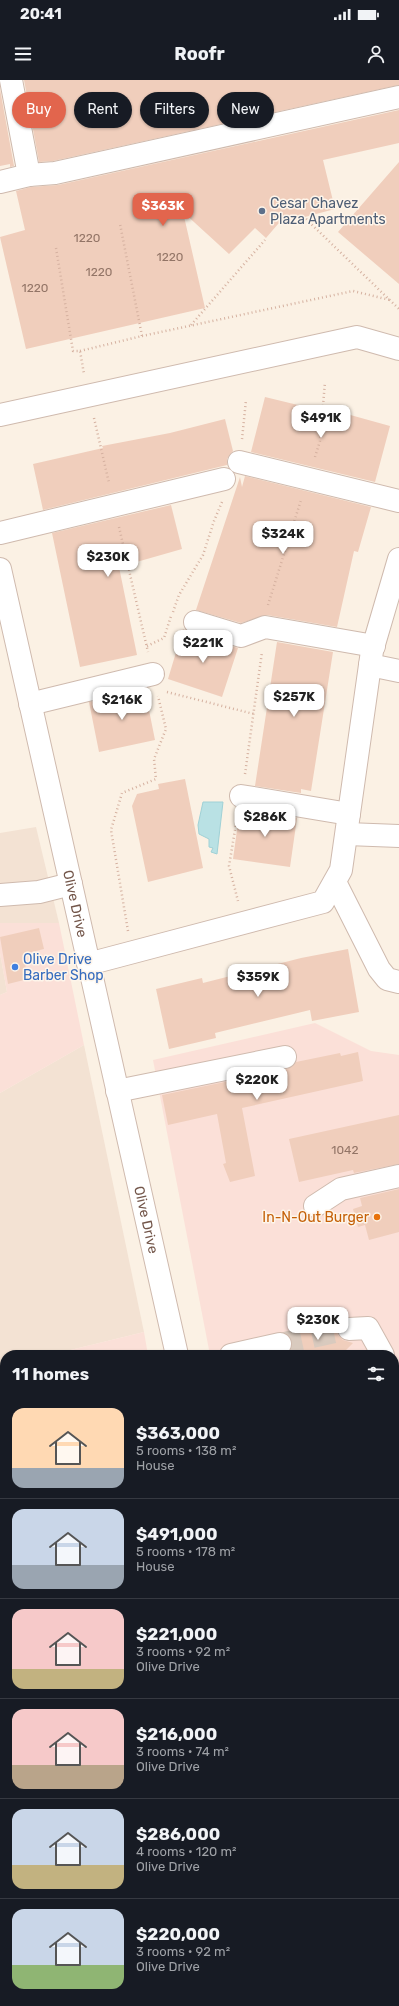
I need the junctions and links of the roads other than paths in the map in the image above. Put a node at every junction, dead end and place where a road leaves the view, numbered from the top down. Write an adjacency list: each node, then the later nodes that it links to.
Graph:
1 (11, 80): 3 (street)
2 (399, 97): 3 (street)
3 (29, 175): 4 (street)
4 (0, 182)
5 (399, 349): 6 (street)
6 (0, 415)
7 (239, 462): 9 (street)
8 (224, 479): 10 (street)
9 (399, 500)
10 (0, 533)
11 (399, 559): 15 (street)
12 (0, 569): 13 (street, Olive Drive)
13 (5, 615): 18 (street, Olive Drive)
14 (194, 622): 15 (street)
15 (372, 655): 16 (street); 20 (street)
16 (399, 671)
17 (159, 682): 18 (street)
18 (30, 704): 23 (street, Olive Drive)
19 (241, 796): 20 (street)
20 (348, 824): 21 (street); 22 (street)
21 (399, 836)
22 (335, 882): 25 (street); 26 (street)
23 (71, 884): 24 (street); 25 (street, Olive Drive)
24 (0, 895)
25 (88, 964): 28 (street, Olive Drive)
26 (399, 982)
27 (285, 1057): 28 (street)
28 (117, 1091): 33 (street, Olive Drive)
29 (399, 1176): 30 (street)
30 (315, 1206)
31 (349, 1329): 35 (street)
32 (280, 1344): 34 (street)
33 (173, 1350)
34 (253, 1350)
35 (380, 1350)

